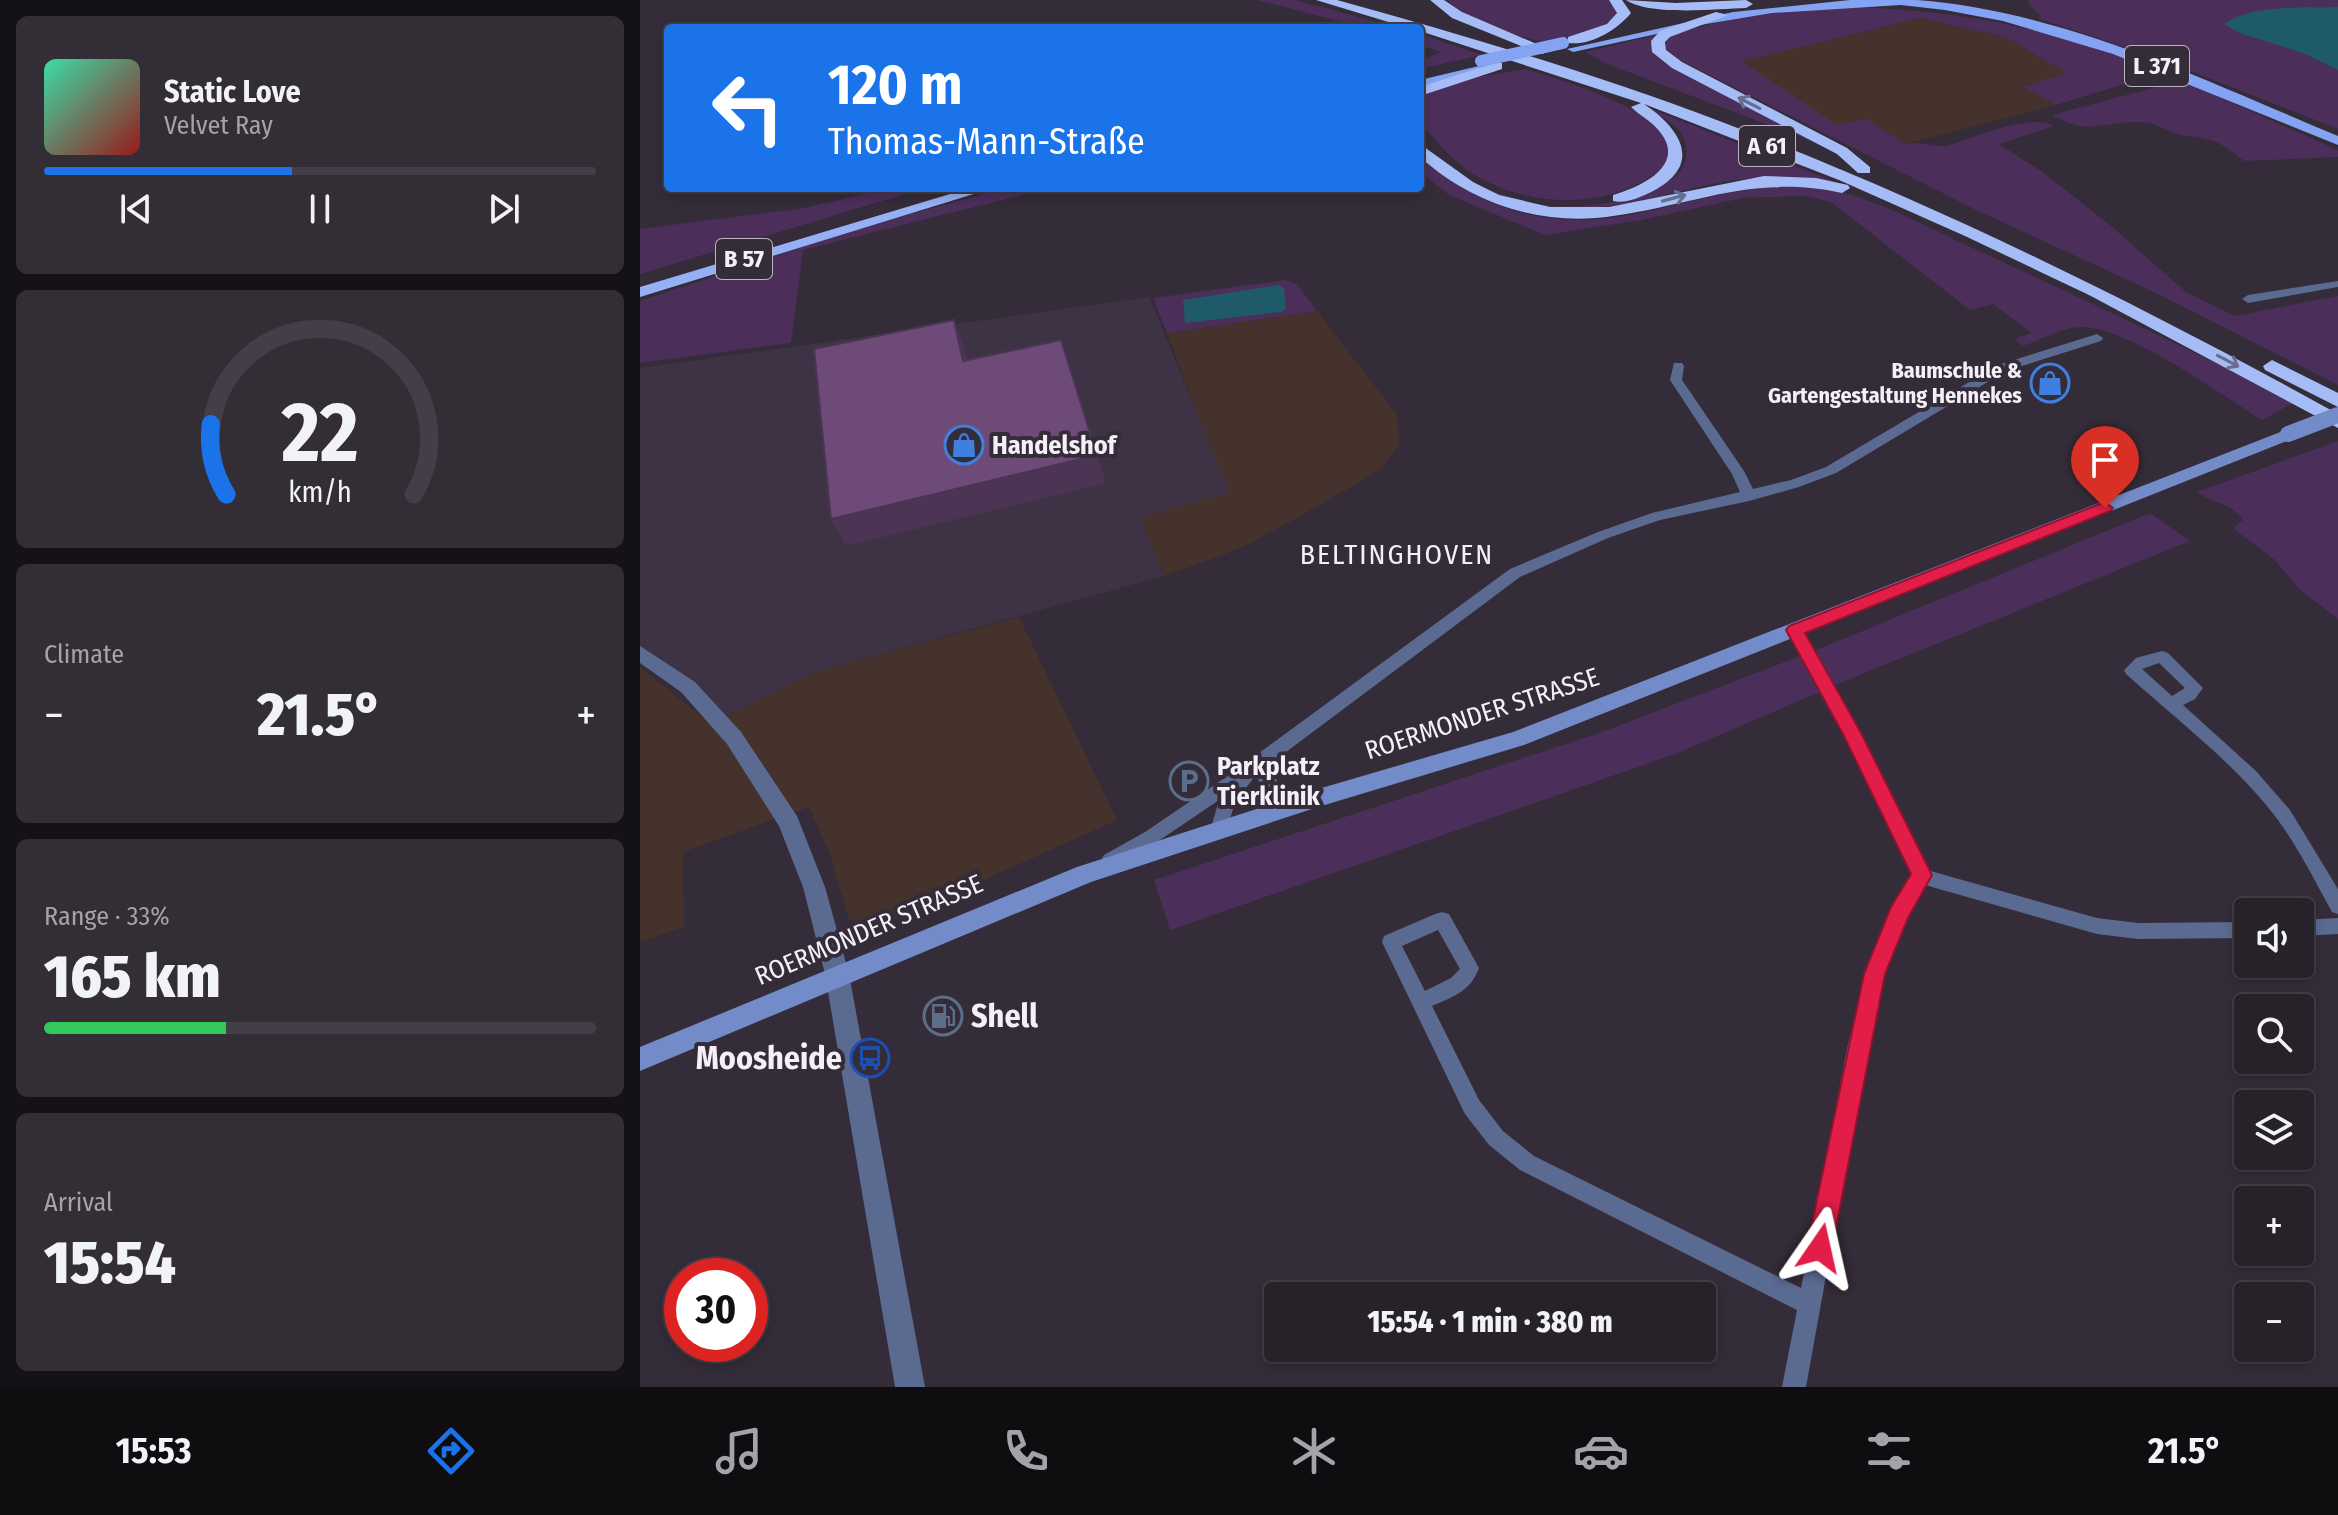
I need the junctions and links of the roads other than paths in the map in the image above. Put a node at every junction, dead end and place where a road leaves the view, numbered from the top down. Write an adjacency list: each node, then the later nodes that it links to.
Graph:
1 (1322, 0): 12 (highway, A 61)
2 (1356, 0): 18 (highway, A 61)
3 (1436, 0): 18 (highway)
4 (1615, 0): 15 (highway)
5 (1630, 0): 8 (highway); 11 (highway)
6 (1788, 0): 8 (main road, L 371)
7 (1885, 0): 9 (main road, L 371)
8 (1746, 4): 11 (main road, L 371)
9 (1921, 4): 10 (main road, L 371); 23 (main road, L 371)
10 (1721, 15): 14 (main road, L 371); 25 (highway, one-way to 10)
11 (1656, 23): 14 (highway); 15 (main road, L 371)
12 (1410, 24)
13 (1424, 28): 16 (highway, A 61)
14 (1641, 33): 15 (main road, L 371)
15 (1570, 44): 16 (main road, L 371); 19 (main road, L 371, bridge)
16 (1539, 62): 17 (main road); 22 (highway); 28 (highway, A 61)
17 (1497, 66): 20 (main road); 21 (highway)
18 (1588, 66): 25 (highway, A 61)
19 (1424, 74)
20 (1424, 83)
21 (1424, 91)
22 (1424, 137)
23 (2338, 141)
24 (1424, 152): 28 (highway, one-way to 28)
25 (1864, 170): 35 (highway, A 61)
26 (930, 192): 29 (highway, B 57)
27 (972, 192): 31 (highway, B 57)
28 (1983, 239): 37 (highway, A 61, one-way to 37)
29 (640, 280)
30 (2338, 284): 32 (street)
31 (640, 292)
32 (2248, 299)
33 (2097, 338): 38 (street)
34 (1678, 366): 38 (street)
35 (2338, 401)
36 (2338, 415): 39 (main road, ROERMONDER STRASSE, bridge)
37 (2338, 422)
38 (1749, 496): 42 (street)
39 (1795, 630): 44 (main road, ROERMONDER STRASSE); 47 (street)
40 (640, 653): 52 (street)
41 (2170, 705): 48 (street)
42 (1261, 761): 43 (street); 44 (street)
43 (1246, 773): 45 (street); 46 (street)
44 (1318, 798): 45 (main road, ROERMONDER STRASSE)
45 (1220, 828): 46 (main road, ROERMONDER STRASSE)
46 (1085, 874): 52 (main road, ROERMONDER STRASSE)
47 (1921, 875): 51 (street); 55 (street)
48 (2338, 906)
49 (2338, 926): 50 (street)
50 (2314, 927)
51 (2234, 930)
52 (837, 974): 54 (main road, ROERMONDER STRASSE); 56 (street)
53 (1422, 1001): 55 (street)
54 (640, 1059)
55 (1809, 1304): 57 (street)
56 (910, 1387)
57 (1794, 1387)

